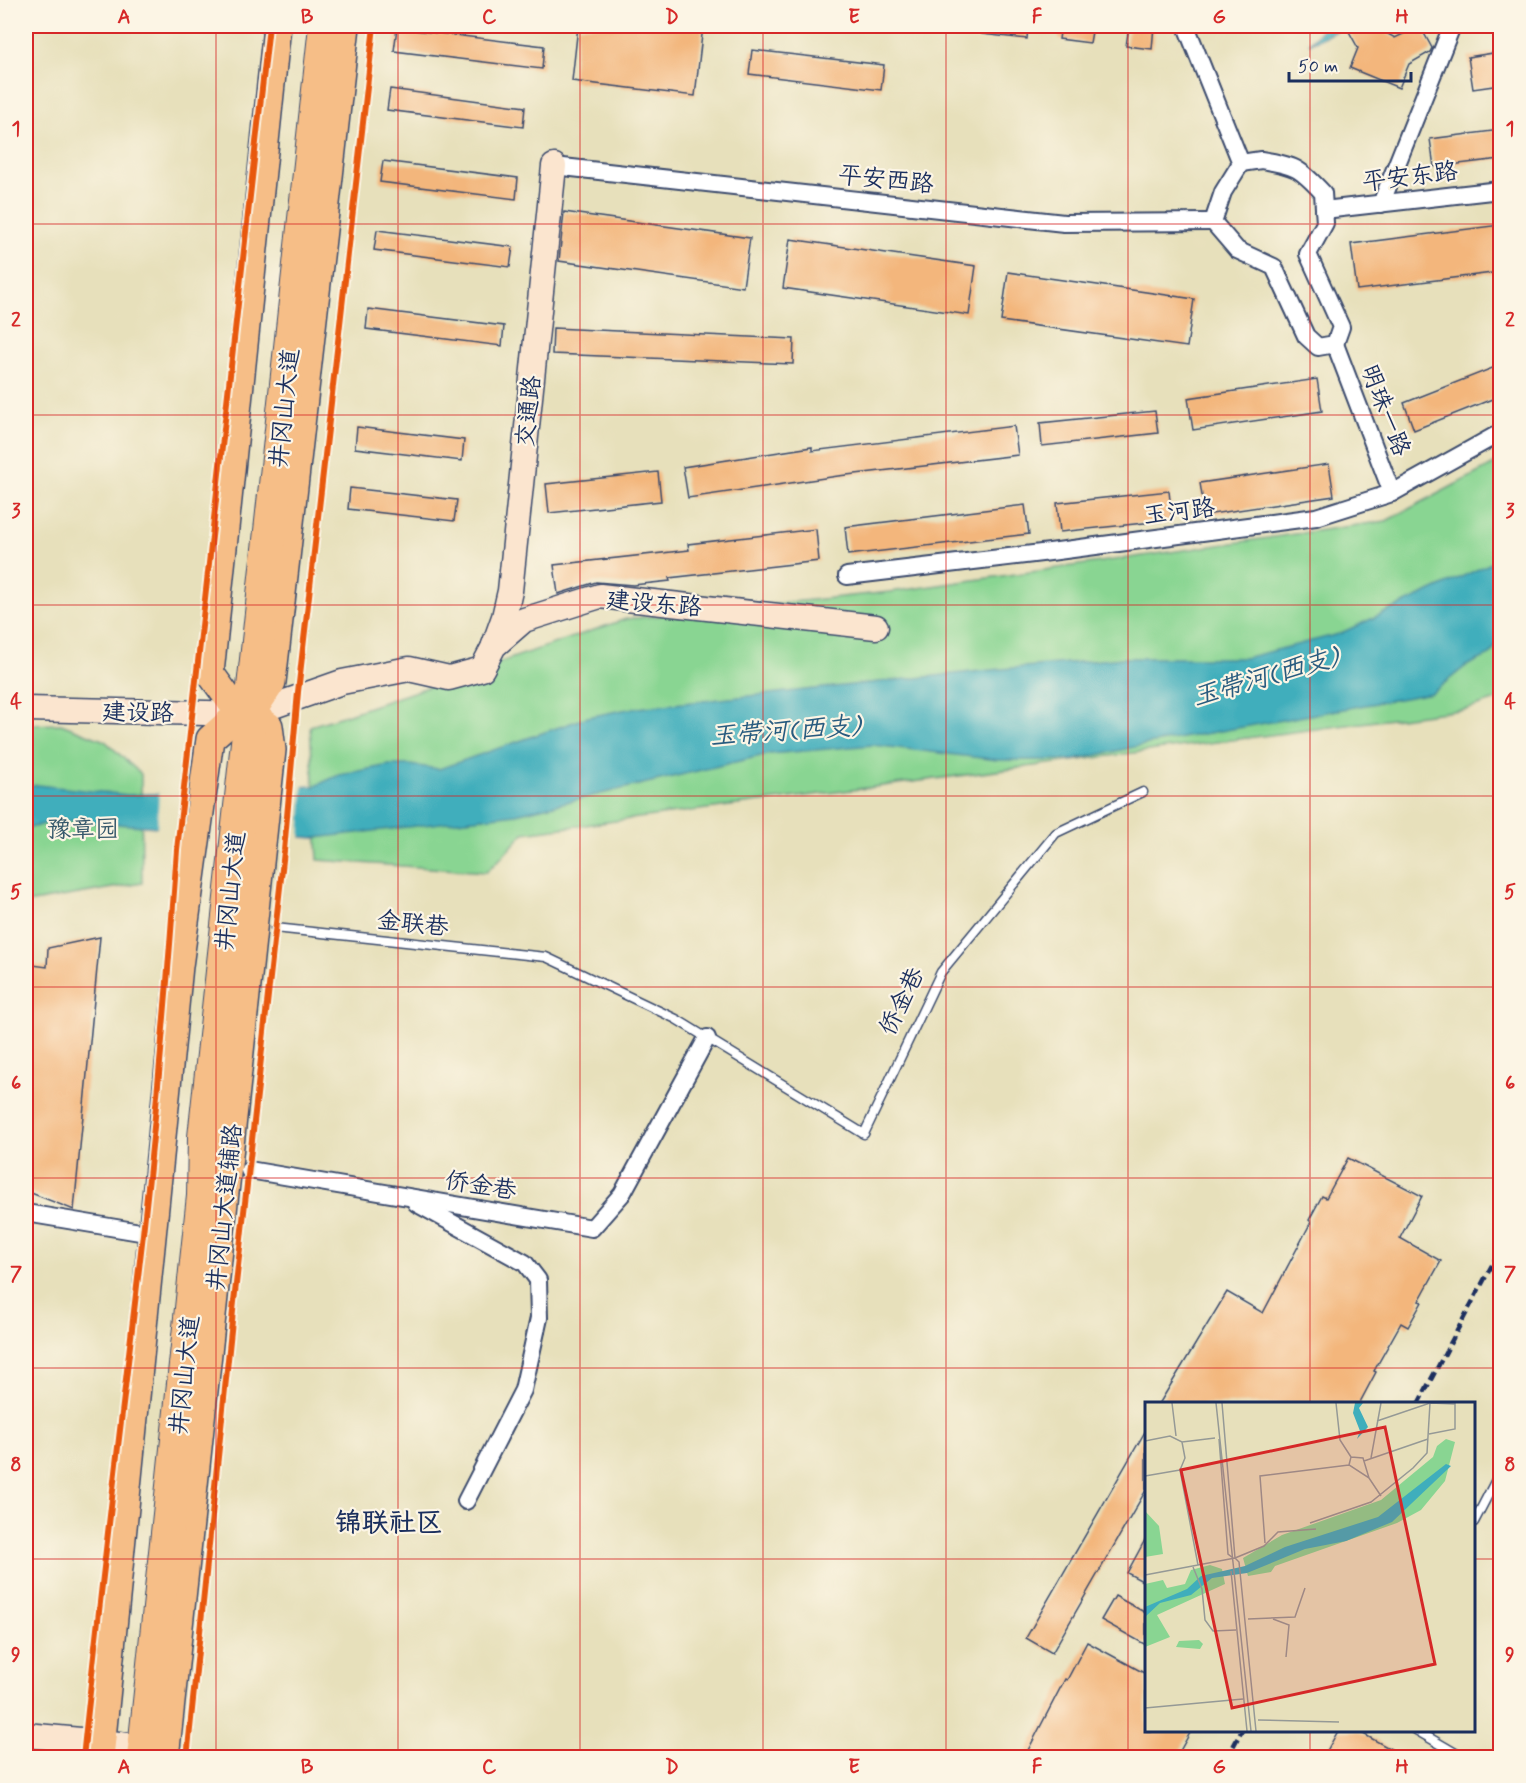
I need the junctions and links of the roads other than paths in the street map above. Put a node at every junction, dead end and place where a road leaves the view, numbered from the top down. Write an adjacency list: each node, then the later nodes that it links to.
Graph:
1 (277, 26): 20 (main road)
2 (306, 26): 20 (highway, 井冈山大道)
3 (325, 26): 20 (highway, 井冈山大道)
4 (346, 26): 20 (main road)
5 (1188, 26): 7 (street)
6 (1452, 26): 10 (street)
7 (1241, 163): 11 (street); 12 (street)
8 (554, 166): 12 (street, 平安西路); 18 (street, 交通路)
9 (1500, 190): 10 (street, 平安东路)
10 (1381, 204): 11 (street, 平安东路)
11 (1324, 210): 13 (street, 明珠一路)
12 (1214, 222): 13 (street, 明珠一路)
13 (1335, 344): 15 (street, 明珠一路)
14 (1500, 433): 15 (street, 玉河路)
15 (1392, 493): 16 (street, 玉河路)
16 (847, 576)
17 (876, 627): 18 (street, 建设东路)
18 (491, 653): 20 (street, 建设东路)
19 (26, 709): 20 (street, 建设路)
20 (245, 713): 21 (highway, 井冈山大道); 21 (main road); 35 (main road, 井冈山大道辅路)
21 (227, 765): 29 (main road); 35 (highway, 井冈山大道)
22 (1143, 792): 25 (lane, 侨金巷)
23 (276, 928): 24 (lane, 金联巷)
24 (546, 957): 25 (lane, 侨金巷)
25 (707, 1038): 27 (street, 侨金巷)
26 (249, 1170): 27 (street, 侨金巷)
27 (405, 1197): 31 (street)
28 (26, 1213): 29 (street)
29 (152, 1234): 35 (main road)
30 (1500, 1472): 32 (lane)
31 (466, 1501)
32 (1475, 1518)
33 (1418, 1732): 36 (lane)
34 (26, 1735): 35 (street)
35 (131, 1752)
36 (1464, 1758)

